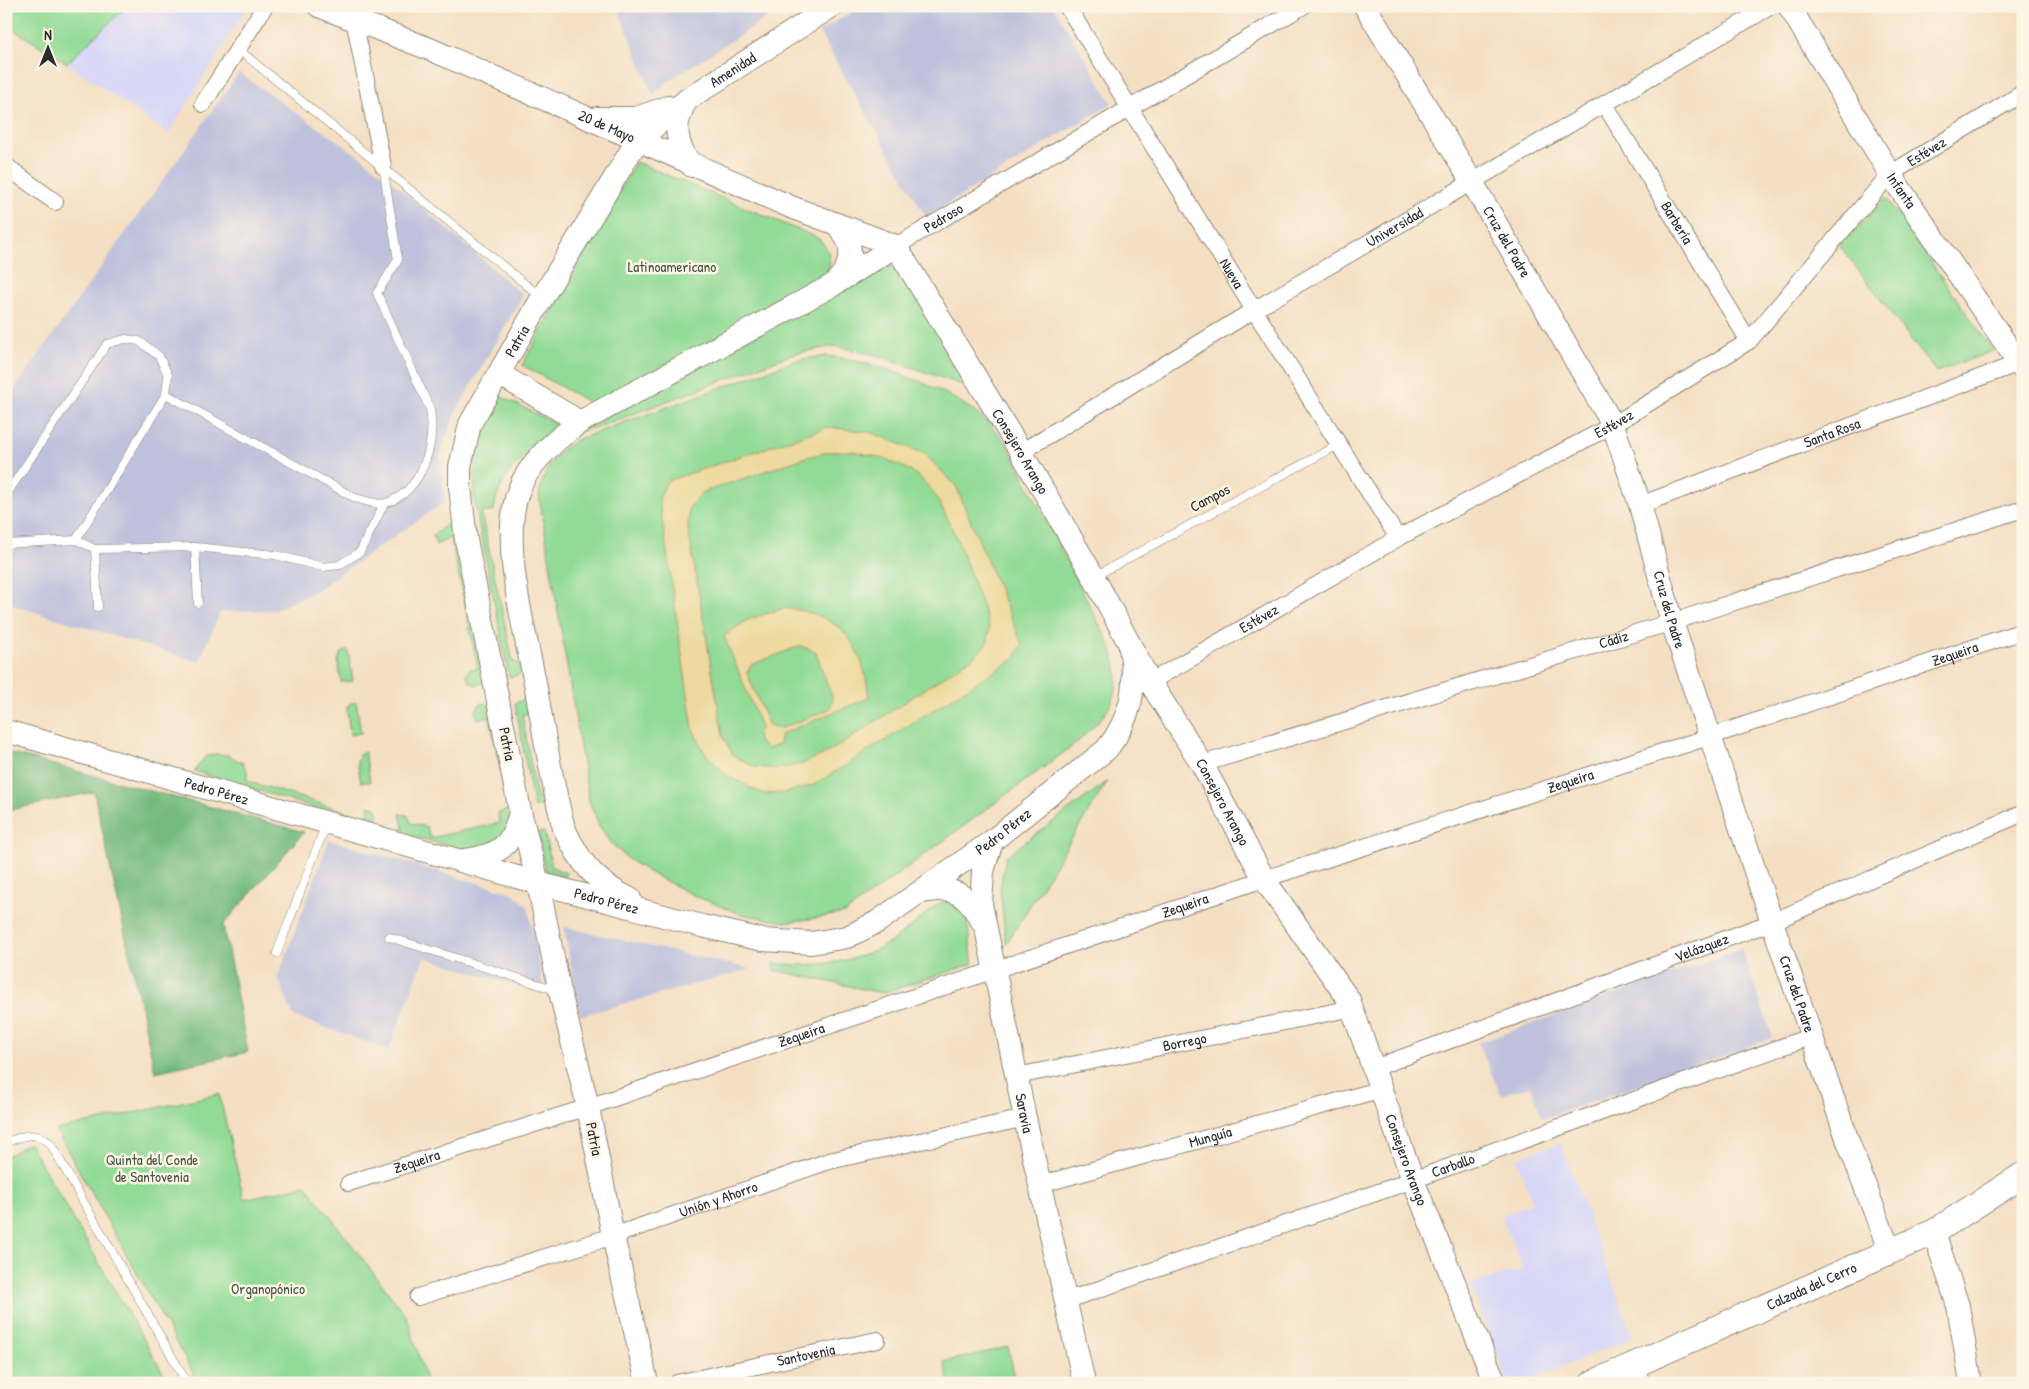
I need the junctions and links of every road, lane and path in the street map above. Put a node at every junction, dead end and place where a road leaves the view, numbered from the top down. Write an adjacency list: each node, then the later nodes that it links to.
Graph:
1 (266, 6): 10 (street)
2 (319, 6): 9 (street, 20 de Mayo)
3 (832, 6): 12 (street, Amenidad)
4 (1068, 6): 15 (street, Nueva)
5 (1303, 6): 15 (street, Pedroso)
6 (1365, 6): 22 (street, Cruz del Padre)
7 (1771, 6): 14 (street, Universidad)
8 (1789, 6): 21 (street, Infanta)
9 (354, 20): 16 (street, 20 de Mayo); 19 (street)
10 (239, 50): 13 (street); 19 (lane)
11 (2023, 93): 21 (street, Estévez)
12 (688, 99): 16 (street); 17 (street, Amenidad); 20 (street)
13 (203, 104)
14 (1605, 105): 22 (street, Universidad); 29 (street, Barbería)
15 (1130, 108): 25 (street, Pedroso); 28 (street, Nueva)
16 (576, 113): 17 (street, 20 de Mayo)
17 (637, 141): 20 (street, 20 de Mayo); 27 (street, Patria)
18 (6, 166): 23 (street)
19 (383, 166): 27 (lane); 38 (lane)
20 (692, 166): 24 (street, 20 de Mayo)
21 (1890, 174): 29 (street, Estévez); 30 (street, Infanta)
22 (1472, 182): 28 (street, Universidad); 34 (street, Cruz del Padre)
23 (55, 202)
24 (838, 226): 25 (street, 20 de Mayo); 26 (street)
25 (896, 246): 26 (street, Pedroso); 36 (street, Consejero Arango)
26 (833, 285): 33 (street, Pedroso)
27 (542, 298): 31 (street, Patria)
28 (1254, 310): 35 (street, Nueva); 36 (street, Universidad)
29 (1749, 341): 34 (street, Estévez)
30 (2022, 364): 39 (street, Santa Rosa)
31 (499, 374): 33 (street); 57 (street, Patria)
32 (166, 394): 37 (lane); 38 (lane); 42 (lane)
33 (580, 422): 61 (street)
34 (1613, 425): 39 (street, Cruz del Padre); 41 (street, Estévez)
35 (1340, 444): 41 (street, Nueva); 46 (lane, Campos)
36 (1021, 452): 46 (street, Consejero Arango)
37 (6, 495)
38 (384, 504): 44 (lane)
39 (1640, 505): 49 (street, Cruz del Padre)
40 (2023, 509): 49 (street, Cádiz)
41 (1398, 538): 52 (street, Estévez)
42 (76, 540): 43 (lane); 45 (lane)
43 (6, 544)
44 (195, 547): 45 (lane); 47 (lane)
45 (95, 549): 48 (lane)
46 (1093, 576): 51 (street, Consejero Arango)
47 (198, 603)
48 (98, 607)
49 (1672, 622): 55 (street, Cruz del Padre); 56 (street, Cádiz)
50 (2023, 631): 55 (street, Zequeira)
51 (1130, 648): 52 (street, Consejero Arango); 53 (street, Pedro Pérez)
52 (1150, 682): 53 (street, Pedro Pérez); 56 (street, Consejero Arango)
53 (1132, 699): 60 (street, Pedro Pérez)
54 (6, 731): 59 (street, Pedro Pérez)
55 (1712, 736): 63 (street, Zequeira); 68 (street, Cruz del Padre)
56 (1202, 764): 63 (street, Consejero Arango)
57 (520, 811): 62 (street); 64 (street, Patria)
58 (2023, 813): 68 (street, Velázquez)
59 (327, 822): 62 (street, Pedro Pérez); 71 (lane)
60 (992, 841): 66 (street, Pedro Pérez); 69 (street, Saravia)
61 (575, 852): 65 (street); 67 (street)
62 (464, 860): 64 (street, Pedro Pérez)
63 (1264, 879): 72 (street, Zequeira); 74 (street, Consejero Arango)
64 (538, 883): 65 (street, Pedro Pérez); 73 (street, Patria)
65 (568, 890): 67 (street, Pedro Pérez)
66 (922, 892): 67 (street, Pedro Pérez); 69 (street)
67 (666, 916)
68 (1772, 922): 75 (street, Cruz del Padre); 76 (street, Velázquez)
69 (985, 927): 72 (street, Saravia)
70 (389, 937): 73 (lane)
71 (277, 953)
72 (993, 970): 77 (street, Saravia); 79 (street, Zequeira)
73 (560, 992): 79 (street, Patria)
74 (1353, 1008): 76 (street, Consejero Arango); 77 (street, Borrego)
75 (1812, 1036): 83 (street, Carballo); 88 (street, Cruz del Padre)
76 (1374, 1068): 78 (street, Consejero Arango)
77 (1017, 1076): 80 (street, Saravia)
78 (1382, 1089): 83 (street, Consejero Arango); 85 (street, Munguía)
79 (588, 1107): 84 (street, Zequeira); 87 (street, Patria)
80 (1025, 1118): 85 (street, Saravia); 87 (street, Unión y Ahorro)
81 (6, 1142): 93 (lane)
82 (2023, 1175): 86 (main road, Calzada del Cerro)
83 (1413, 1180): 90 (street, Carballo); 97 (street, Consejero Arango)
84 (349, 1183)
85 (1039, 1185): 90 (street, Saravia)
86 (1934, 1232): 88 (main road, Calzada del Cerro); 99 (street)
87 (613, 1236): 89 (street, Unión y Ahorro); 94 (street, Patria)
88 (1890, 1252): 92 (main road, Calzada del Cerro)
89 (418, 1297)
90 (1065, 1301): 96 (street, Saravia)
91 (877, 1340): 95 (street, Santovenia)
92 (1639, 1374): 98 (main road, Calzada del Cerro)
93 (187, 1383)
94 (647, 1383)
95 (677, 1383)
96 (1084, 1383)
97 (1495, 1383)
98 (1593, 1383)
99 (1971, 1383)

